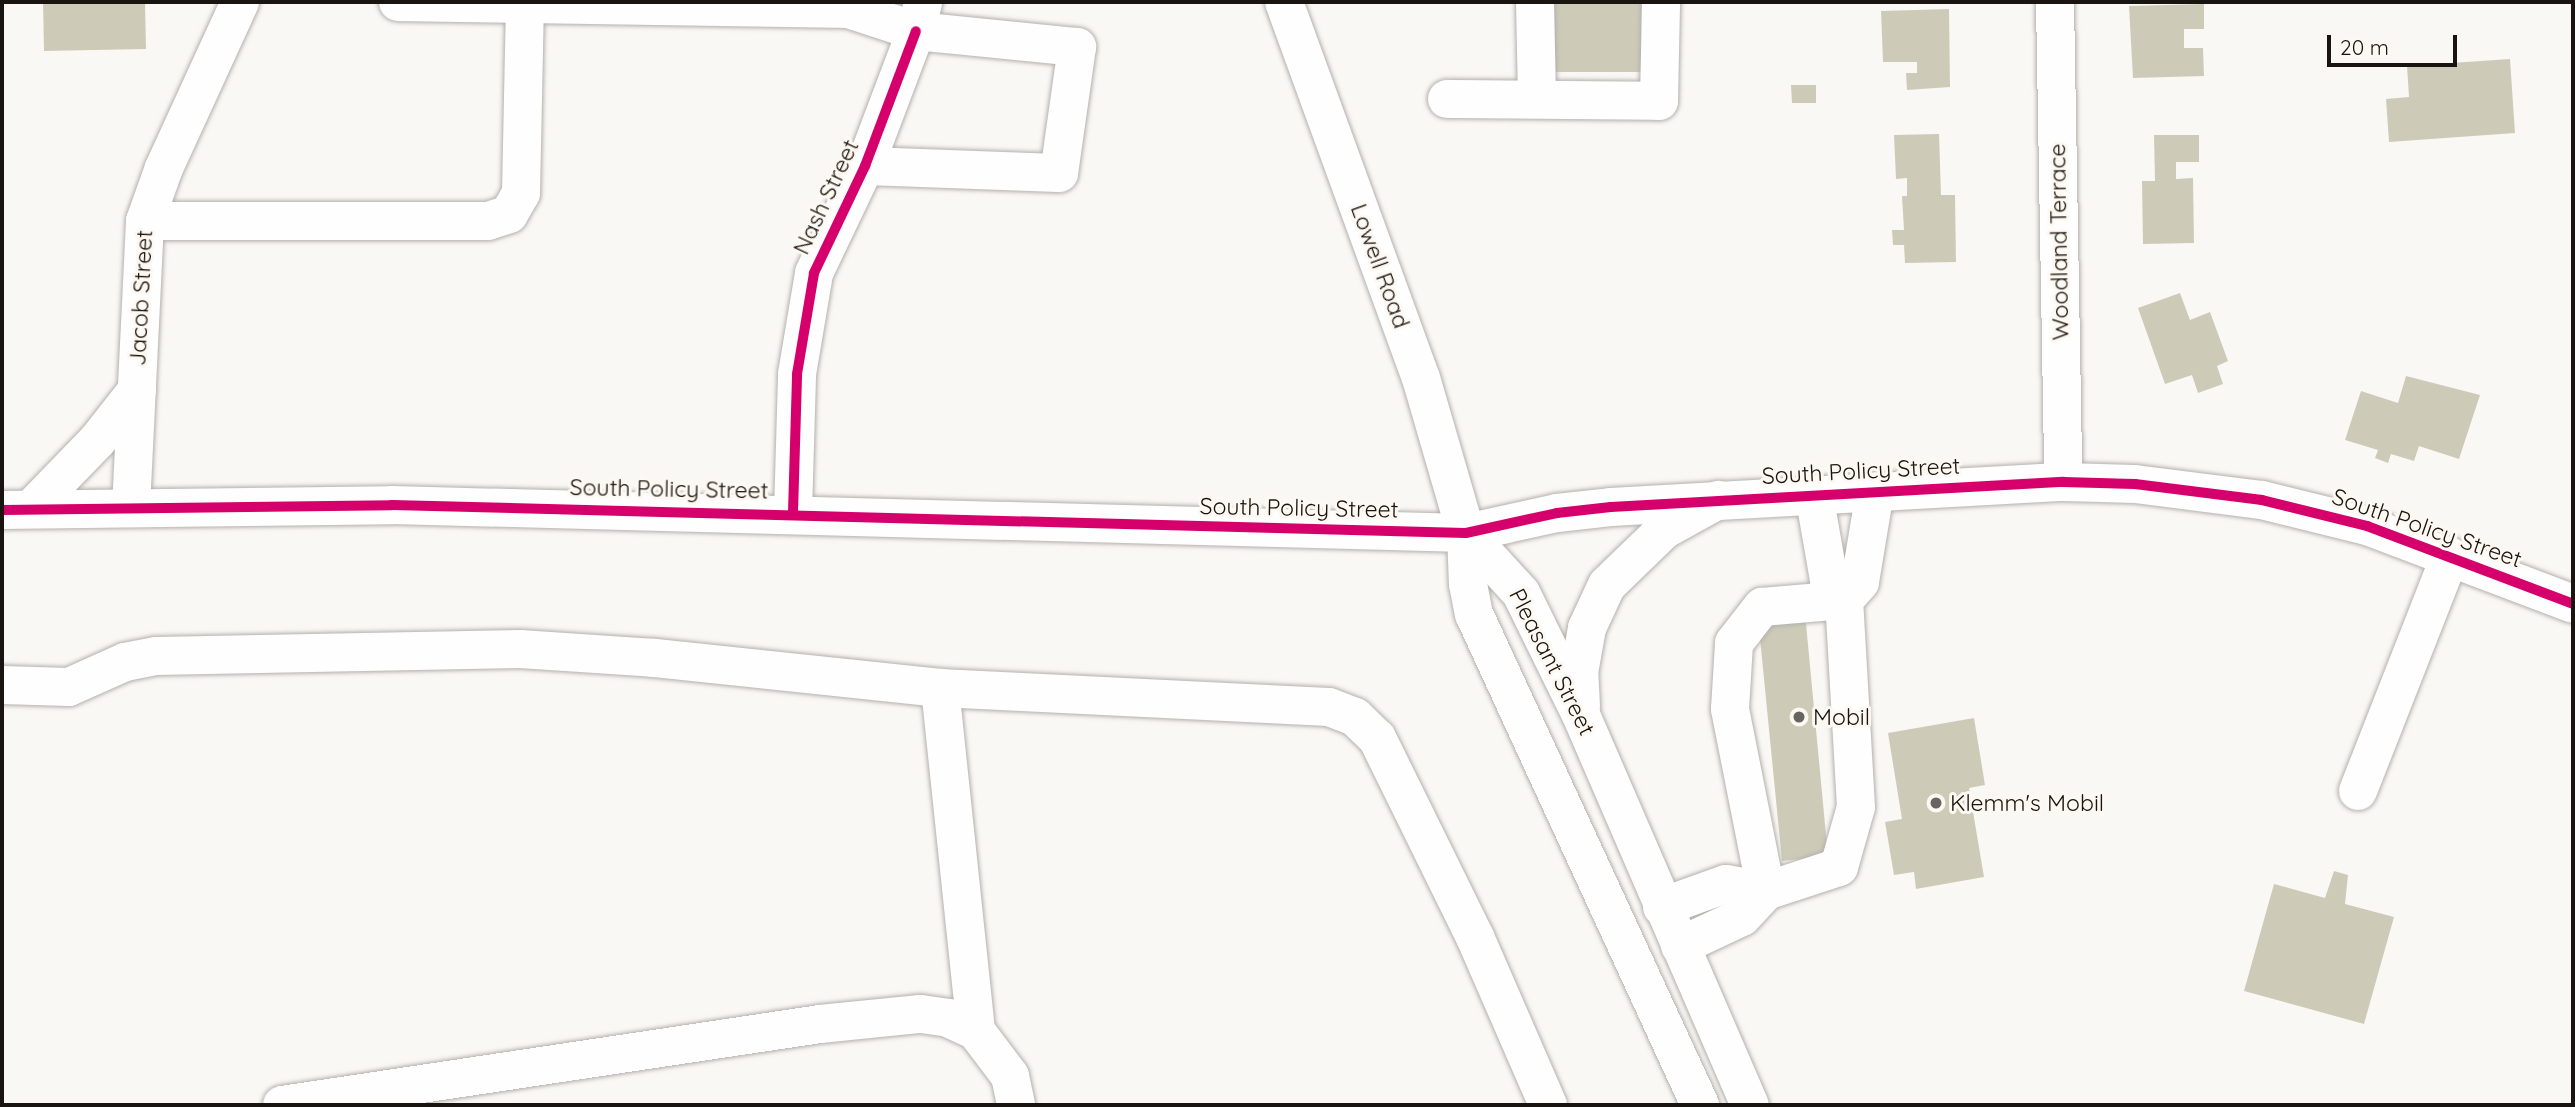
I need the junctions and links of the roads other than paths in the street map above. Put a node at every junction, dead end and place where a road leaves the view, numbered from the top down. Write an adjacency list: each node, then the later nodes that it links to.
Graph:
1 (240, 2): 13 (street, Jacob Street)
2 (398, 2): 3 (street)
3 (438, 2): 8 (street)
4 (1284, 2): 22 (street, Lowell Road)
5 (1535, 2): 10 (street)
6 (1661, 2): 10 (street)
7 (2054, 2): 15 (street, Woodland Terrace)
8 (525, 5): 9 (street); 13 (street)
9 (920, 17): 12 (street, Nash Street); 12 (street)
10 (1537, 97): 11 (street)
11 (1447, 99)
12 (865, 166): 21 (street, Nash Street)
13 (145, 222): 14 (street, Jacob Street)
14 (137, 390): 19 (street, Jacob Street); 20 (street, Jacob Street)
15 (2063, 482): 16 (street, South Policy Street); 23 (street, South Policy Street)
16 (1875, 491): 17 (street, South Policy Street); 25 (street)
17 (1814, 494): 18 (street, South Policy Street); 25 (street)
18 (1718, 500): 22 (street, South Policy Street); 28 (street)
19 (131, 508): 20 (street, South Policy Street); 21 (street, South Policy Street)
20 (16, 509)
21 (793, 512): 22 (street, South Policy Street)
22 (1466, 533): 28 (street, Pleasant Street); 37 (street, Pleasant Street)
23 (2449, 556): 24 (street, South Policy Street); 29 (street)
24 (2571, 598)
25 (1844, 600): 30 (street); 30 (street)
26 (2, 685): 27 (street)
27 (940, 688): 33 (street); 36 (street)
28 (1581, 715): 31 (street, Pleasant Street)
29 (2358, 791)
30 (1766, 891): 31 (street); 32 (street)
31 (1662, 907): 32 (street, Pleasant Street)
32 (1680, 946): 38 (street, Pleasant Street)
33 (976, 1031): 34 (street); 35 (street)
34 (282, 1105)
35 (1016, 1105)
36 (1548, 1105)
37 (1700, 1105)
38 (1750, 1105)

